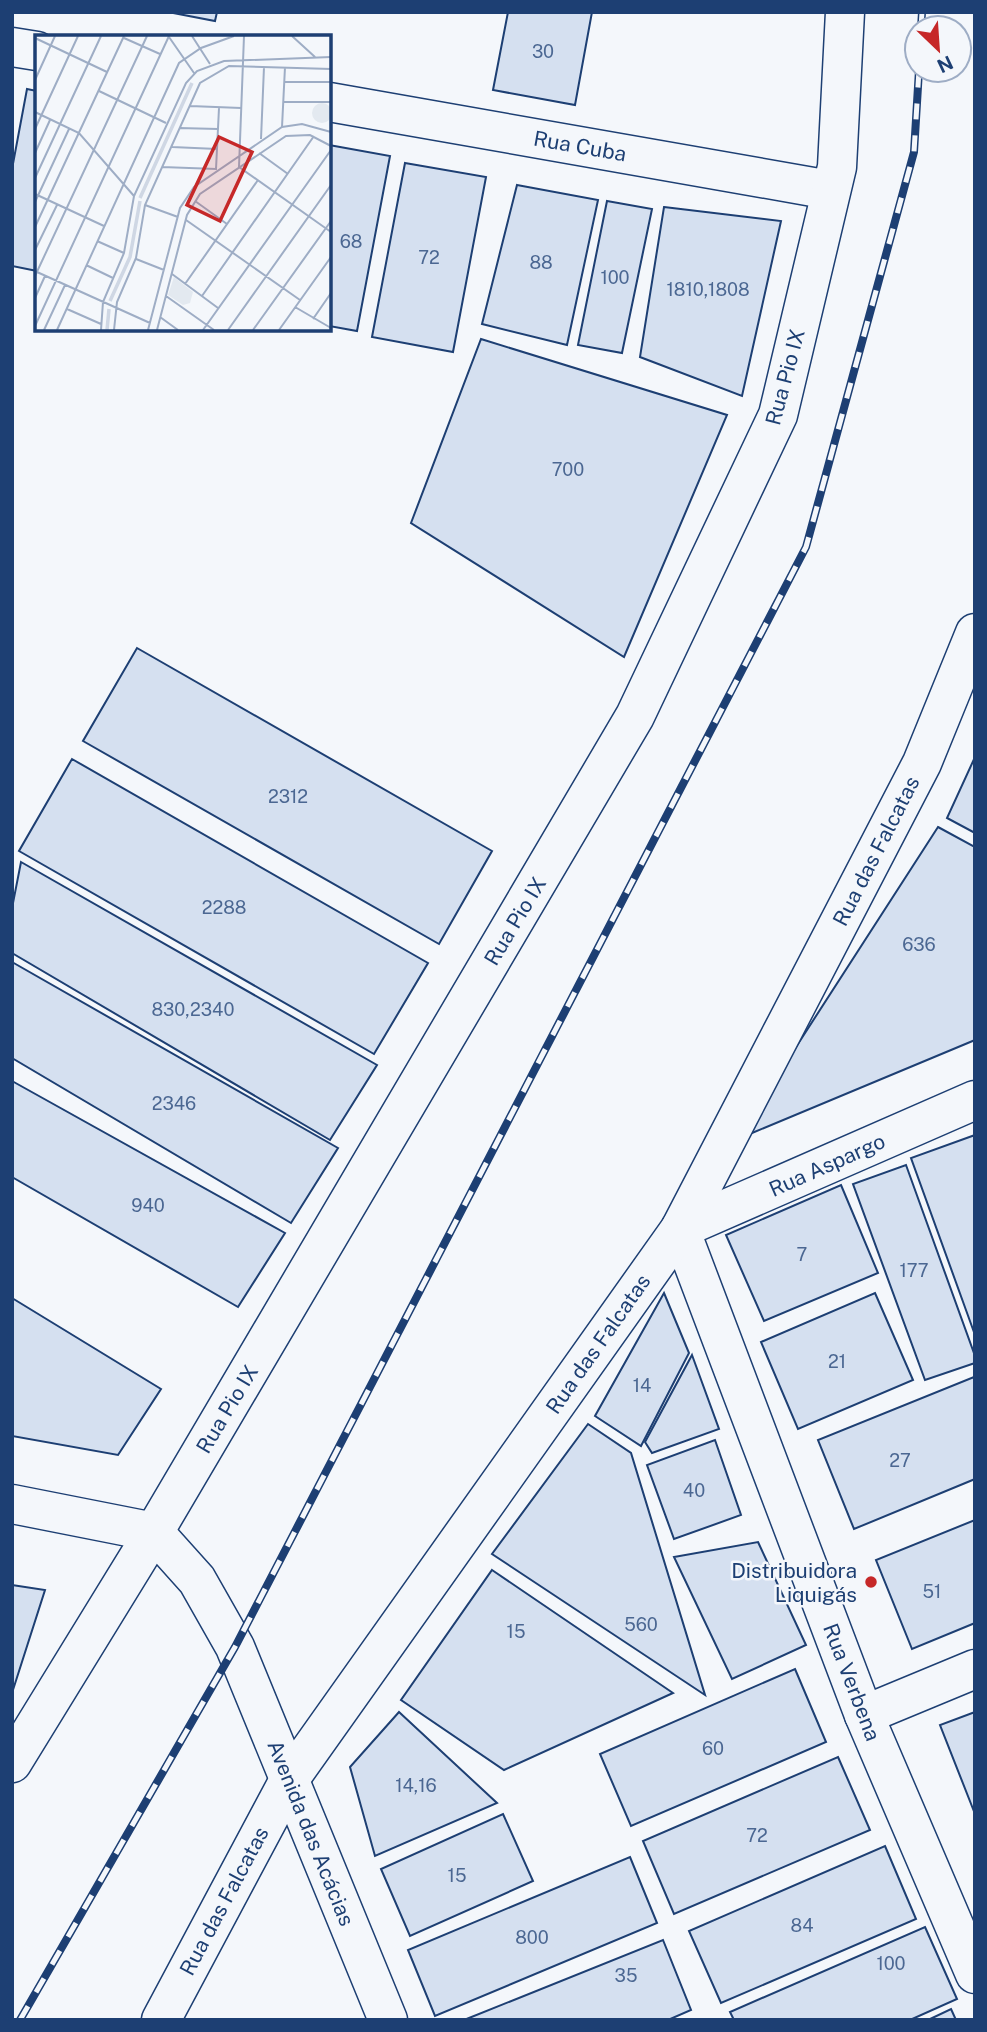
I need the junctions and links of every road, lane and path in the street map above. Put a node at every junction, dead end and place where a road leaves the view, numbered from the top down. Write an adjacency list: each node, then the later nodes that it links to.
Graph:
1 (845, 12): 5 (street, Rua Pio IX)
2 (12, 47): 3 (street)
3 (35, 51)
4 (331, 102): 5 (street, Rua Cuba)
5 (830, 190): 10 (street, Rua Pio IX)
6 (975, 633): 8 (street, Rua das Falcatas)
7 (975, 1100): 8 (street, Rua Aspargo)
8 (680, 1229): 12 (street, Rua Verbena); 14 (street, Rua das Falcatas)
9 (12, 1504): 10 (street)
10 (154, 1532): 13 (street, Rua Pio IX); 14 (street, Avenida das Acácias)
11 (975, 1669): 12 (street)
12 (864, 1715): 15 (street, Rua Verbena)
13 (12, 1763)
14 (289, 1780): 16 (street, Rua das Falcatas); 17 (street, Avenida das Acácias)
15 (975, 1974)
16 (162, 2020)
17 (388, 2020)

